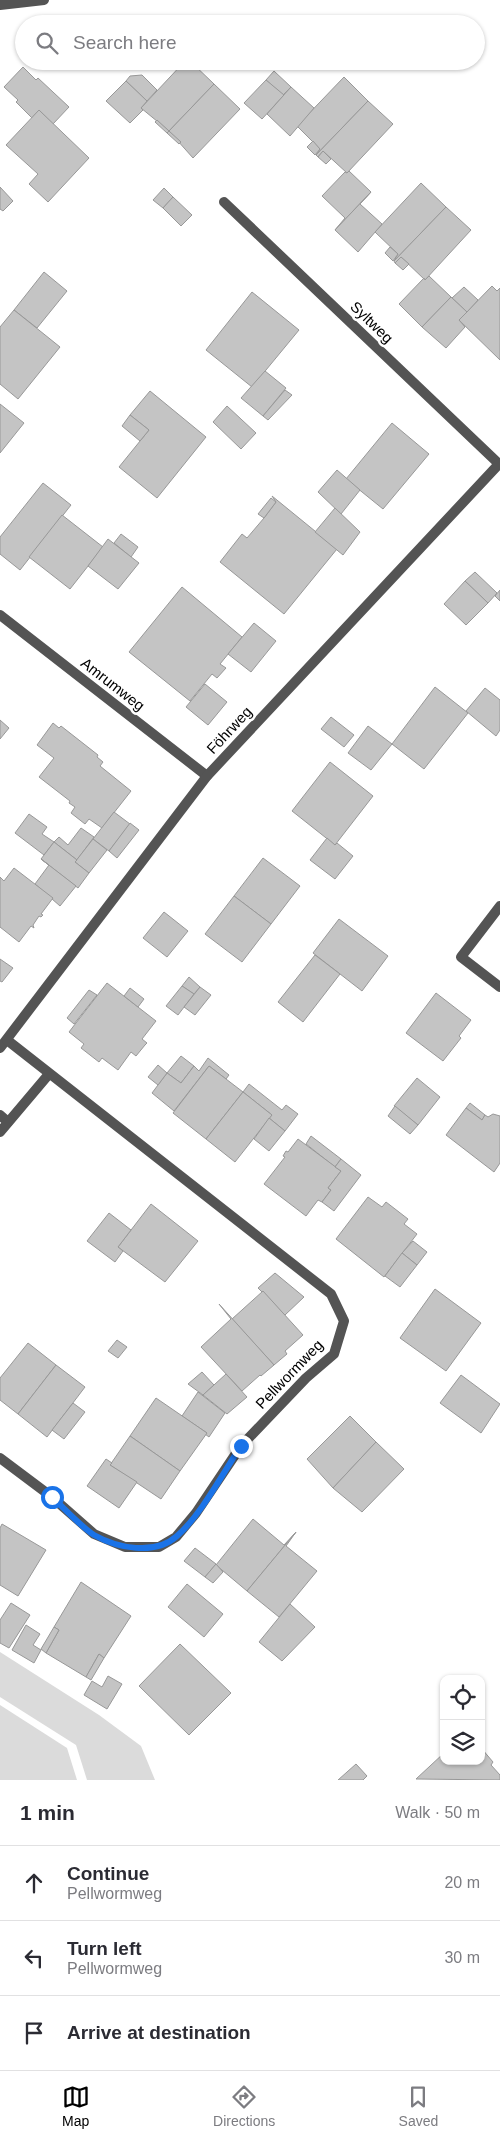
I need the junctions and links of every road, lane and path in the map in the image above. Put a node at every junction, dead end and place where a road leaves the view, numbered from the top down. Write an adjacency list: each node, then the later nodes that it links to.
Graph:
1 (44, 0): 2 (street)
2 (0, 5)
3 (224, 202): 4 (street, Syltweg)
4 (500, 464): 6 (street, Föhrweg)
5 (0, 615): 6 (street, Amrumweg)
6 (207, 776): 9 (street, Föhrweg)
7 (500, 906): 8 (street)
8 (500, 987)
9 (7, 1040): 10 (street); 11 (street, Pellwormweg)
10 (0, 1048)
11 (49, 1074): 12 (street); 14 (street, Pellwormweg)
12 (4, 1119): 13 (street)
13 (0, 1132)
14 (0, 1458)

